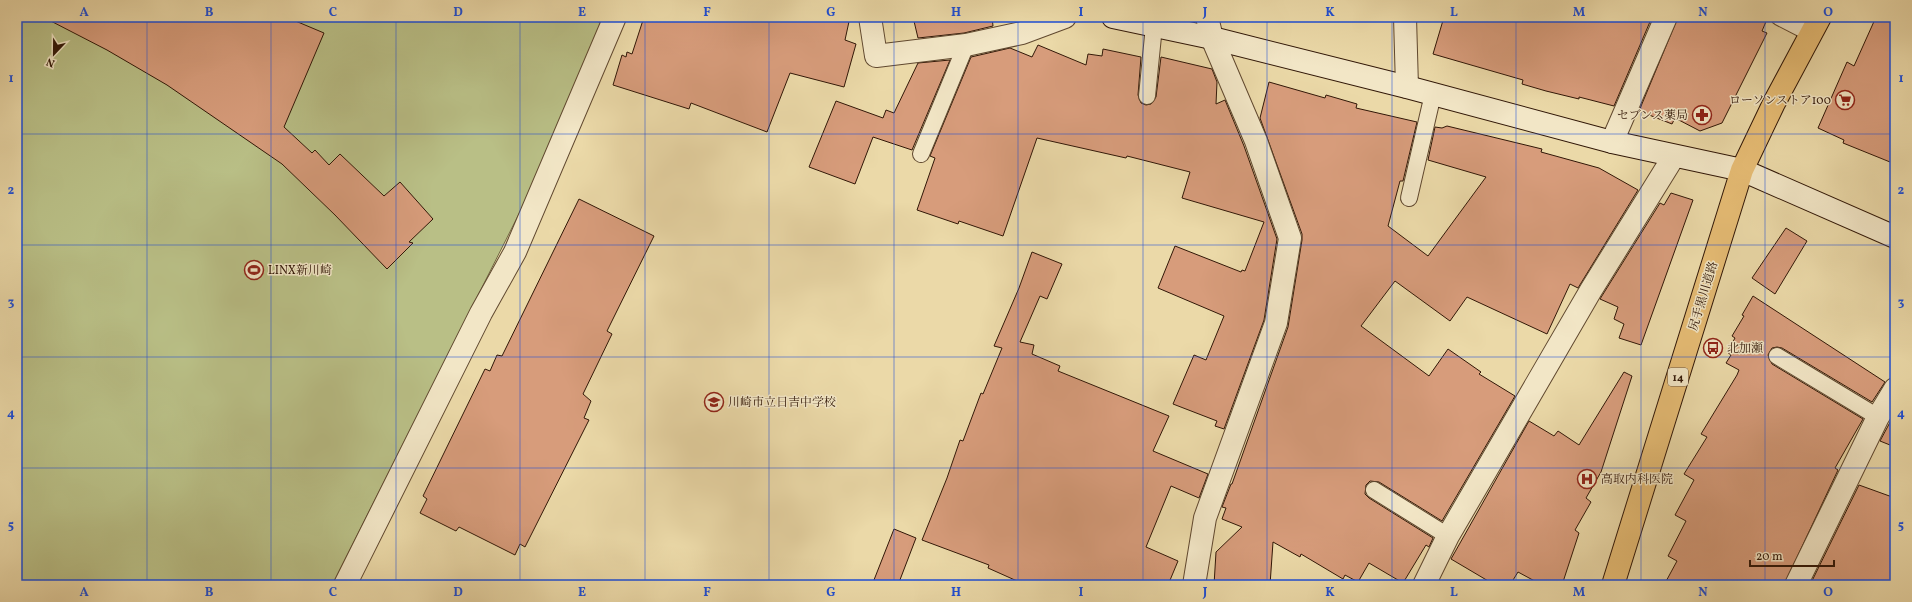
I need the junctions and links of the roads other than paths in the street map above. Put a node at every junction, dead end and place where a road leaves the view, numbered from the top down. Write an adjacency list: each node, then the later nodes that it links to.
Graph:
1 (615, 17): 27 (street)
2 (870, 17): 12 (street)
3 (1065, 17): 12 (street)
4 (1113, 17): 9 (street)
5 (1207, 17): 11 (street)
6 (1405, 17): 13 (street)
7 (1666, 17): 16 (street)
8 (1779, 17): 10 (lane)
9 (1154, 26): 11 (street); 15 (lane)
10 (1816, 26): 19 (main road, 尻手黒川道路 / 14)
11 (1212, 38): 13 (street); 28 (street)
12 (966, 46): 17 (lane)
13 (1407, 87): 14 (street)
14 (1433, 94): 16 (street); 20 (lane)
15 (1147, 96)
16 (1612, 142): 18 (street)
17 (921, 154)
18 (1674, 156): 19 (street); 26 (street)
19 (1742, 170): 21 (street); 30 (main road, 尻手黒川道路 / 14)
20 (1409, 198)
21 (1895, 237)
22 (1777, 356): 24 (lane)
23 (1895, 389): 24 (street)
24 (1878, 417): 31 (street)
25 (1374, 490): 26 (lane)
26 (1448, 536): 29 (street)
27 (345, 585)
28 (1194, 585)
29 (1424, 585)
30 (1614, 585)
31 (1796, 585)

